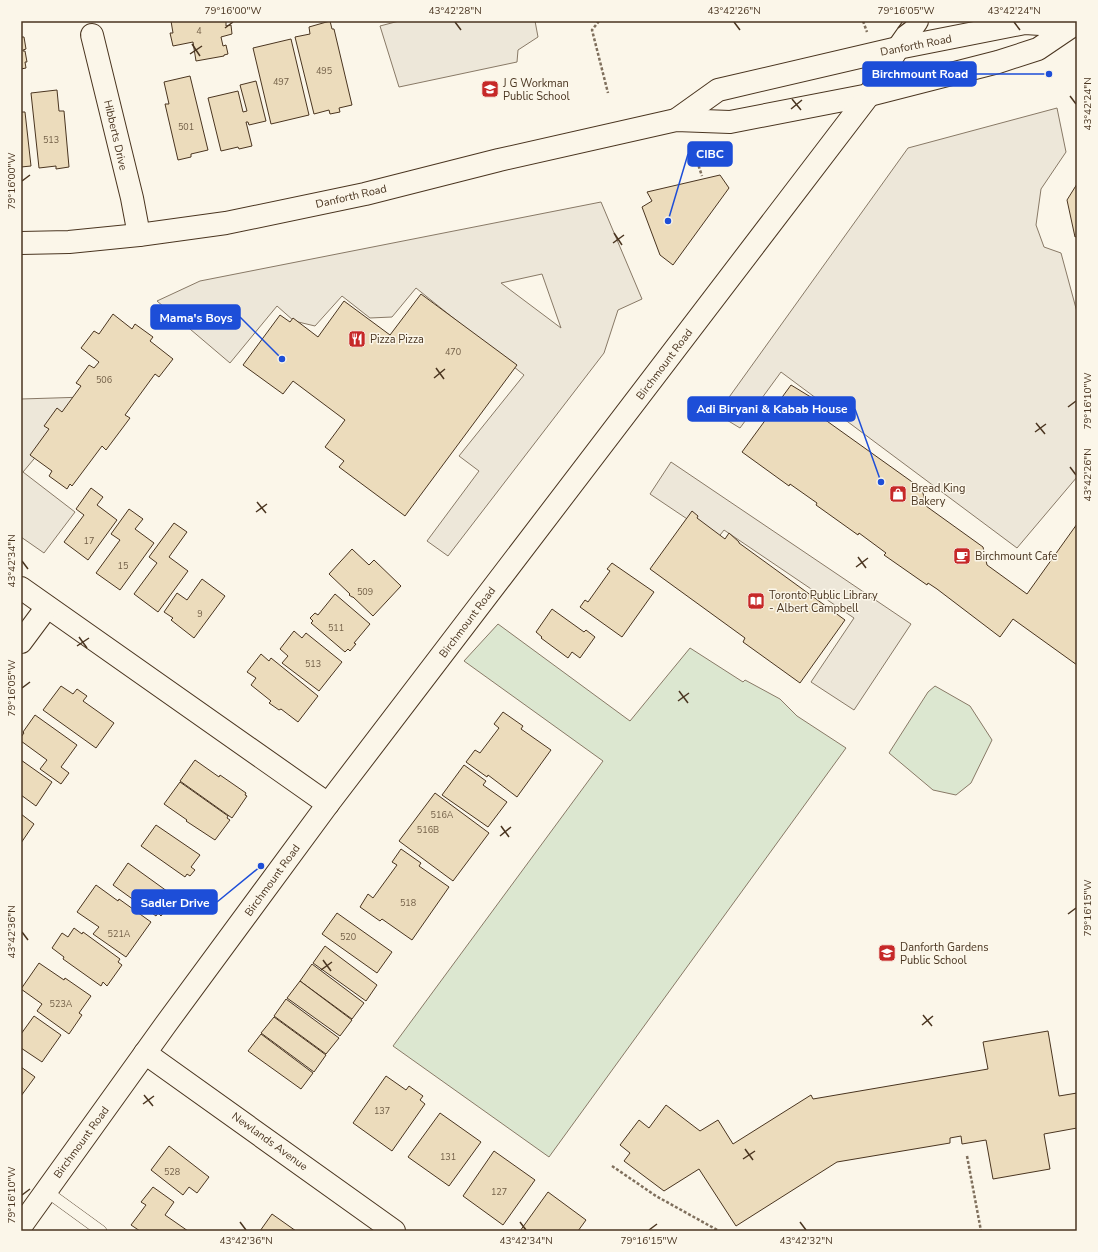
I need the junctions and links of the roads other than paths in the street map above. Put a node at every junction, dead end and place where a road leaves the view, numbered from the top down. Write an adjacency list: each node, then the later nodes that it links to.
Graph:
1 (917, 21): 4 (main road, Birchmount Road)
2 (1074, 26): 4 (main road, Danforth Road); 5 (main road, Danforth Road)
3 (92, 35): 7 (main road, Hibberts Drive)
4 (898, 48): 5 (main road, Birchmount Road); 6 (main road, Danforth Road)
5 (869, 95): 6 (main road, Danforth Road); 12 (main road, Birchmount Road)
6 (676, 120): 7 (main road, Danforth Road)
7 (139, 235): 8 (main road, Danforth Road)
8 (21, 243)
9 (21, 588): 10 (main road)
10 (47, 607): 11 (main road); 12 (main road)
11 (21, 642)
12 (328, 804): 13 (main road, Birchmount Road)
13 (145, 1053): 14 (main road, Birchmount Road); 17 (main road, Newlands Avenue)
14 (46, 1191): 15 (main road, Birchmount Road); 16 (lane)
15 (21, 1226)
16 (101, 1231)
17 (394, 1231)

